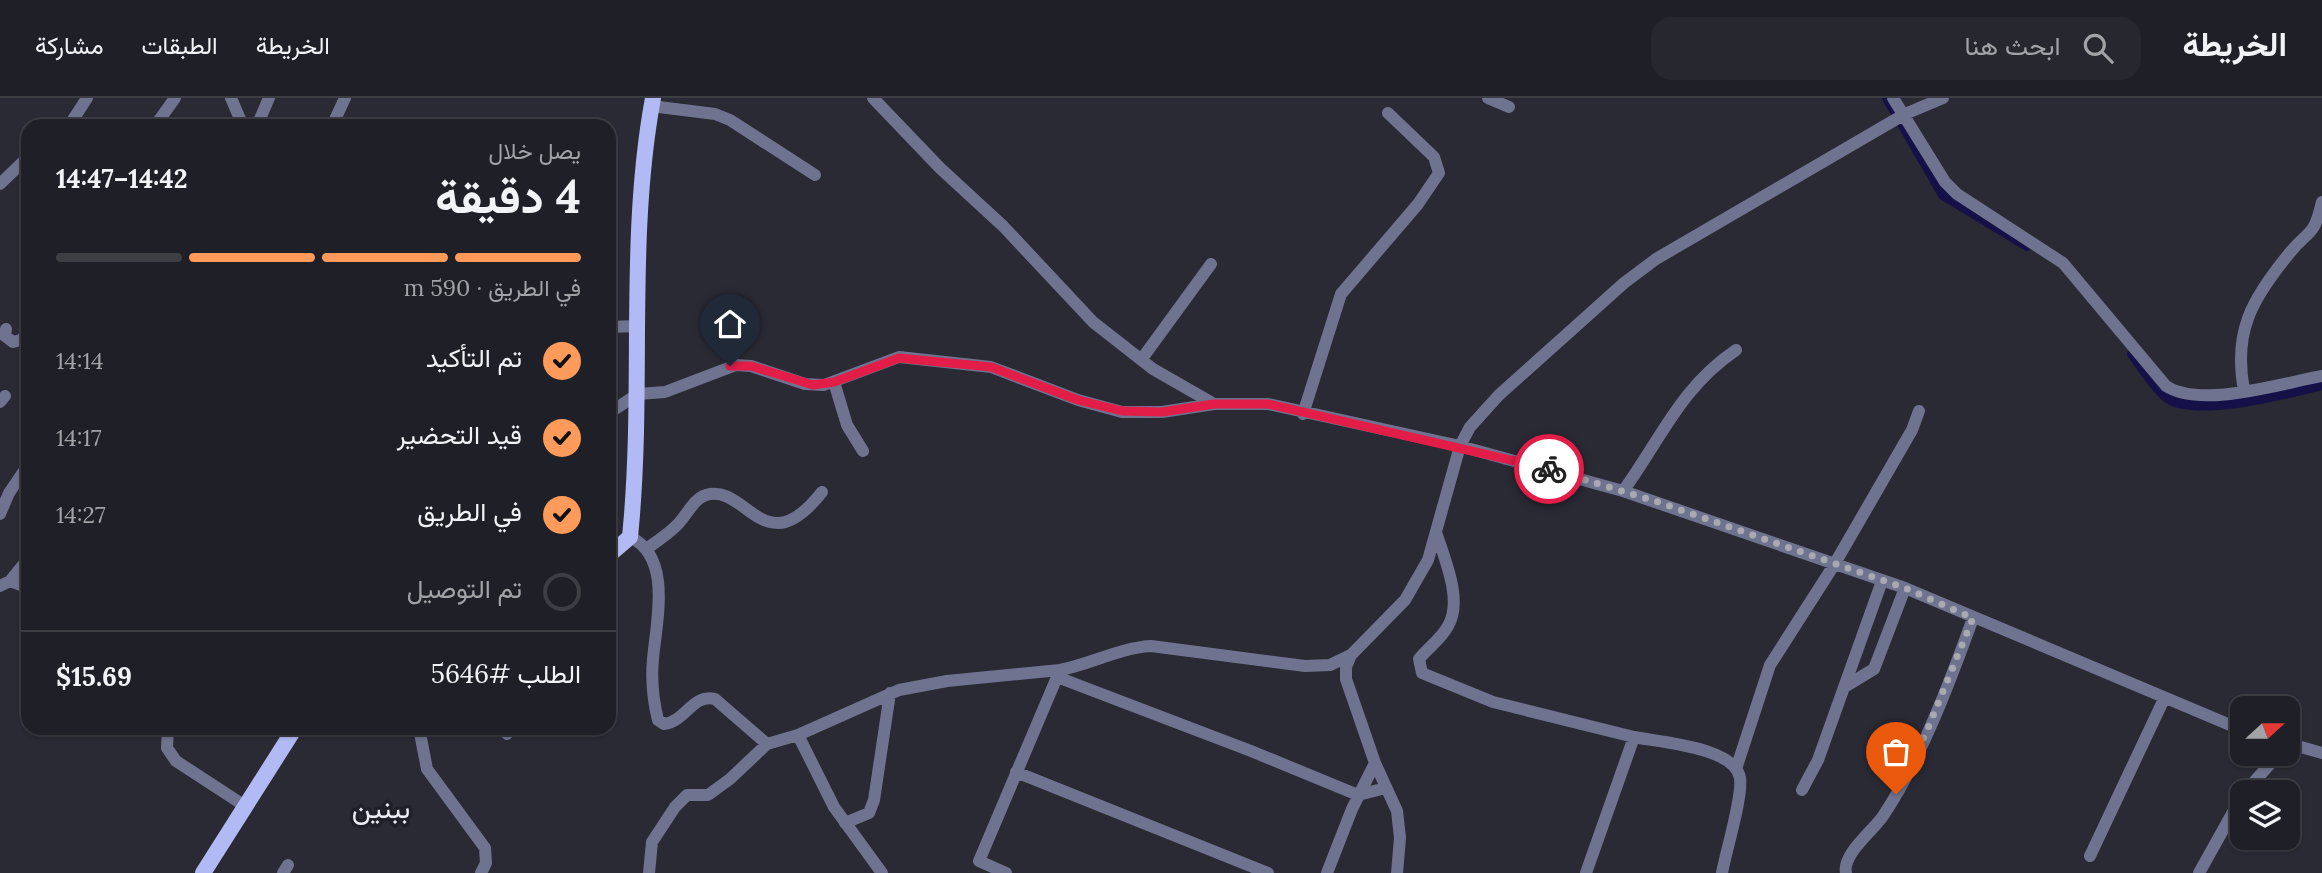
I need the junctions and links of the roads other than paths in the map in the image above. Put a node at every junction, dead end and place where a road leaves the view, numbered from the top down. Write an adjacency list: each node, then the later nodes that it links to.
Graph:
1 (87, 98): 14 (street)
2 (175, 98): 15 (street)
3 (231, 98): 16 (street)
4 (269, 98): 17 (street)
5 (345, 98): 18 (street)
6 (873, 98): 29 (street)
7 (1488, 98): 11 (street)
8 (1893, 98): 13 (street)
9 (1943, 98): 13 (street)
10 (652, 102): 20 (street); 24 (main road)
11 (1508, 107)
12 (1388, 113): 37 (street)
13 (1905, 114): 32 (street); 38 (street)
14 (74, 119)
15 (160, 119)
16 (240, 119)
17 (260, 119)
18 (335, 119)
19 (21, 163): 21 (street)
20 (815, 175)
21 (0, 184)
22 (2322, 202): 32 (street)
23 (1211, 264): 29 (street)
24 (638, 326): 25 (street); 33 (main road)
25 (616, 327)
26 (6, 329): 27 (street)
27 (21, 340)
28 (1736, 350): 41 (street)
29 (1141, 360): 34 (street)
30 (2322, 376): 32 (street)
31 (834, 382): 33 (street); 34 (street); 39 (street)
32 (2244, 390)
33 (638, 394): 35 (street); 45 (main road)
34 (1214, 404): 37 (street)
35 (616, 408)
36 (1919, 411): 48 (street)
37 (1303, 414): 38 (street)
38 (1460, 446): 41 (street); 44 (street)
39 (863, 451)
40 (21, 475): 43 (street)
41 (1623, 491): 48 (street)
42 (822, 492): 47 (street)
43 (0, 514)
44 (1437, 535): 54 (street); 64 (street)
45 (630, 537): 46 (main road); 47 (street)
46 (616, 549)
47 (646, 549): 65 (street)
48 (1834, 565): 50 (street); 70 (street)
49 (21, 566): 51 (street)
50 (1882, 581): 52 (street); 56 (street)
51 (5, 583)
52 (1905, 588): 53 (street); 56 (street)
53 (1973, 618): 58 (street); 91 (street)
54 (1351, 655): 55 (street); 68 (street)
55 (1058, 674): 57 (street); 71 (street); 75 (street)
56 (1846, 686): 74 (street)
57 (890, 692): 63 (street); 78 (street)
58 (2164, 699): 59 (street); 79 (street)
59 (2230, 725)
60 (167, 735): 76 (street)
61 (291, 735): 76 (main road)
62 (420, 735): 82 (street)
63 (798, 736): 65 (street); 78 (street)
64 (1634, 737): 70 (street); 89 (street)
65 (767, 744): 83 (street)
66 (2300, 748): 67 (street)
67 (2322, 753)
68 (1375, 763): 73 (street); 75 (street)
69 (2268, 766): 72 (street)
70 (1736, 769): 90 (street)
71 (1016, 772): 80 (street); 86 (street)
72 (2256, 780)
73 (1385, 788): 75 (street); 88 (street)
74 (1802, 790)
75 (1358, 795): 87 (street)
76 (245, 806): 81 (main road)
77 (2230, 817): 92 (street)
78 (845, 823): 84 (street)
79 (2090, 856)
80 (976, 867): 85 (street)
81 (203, 873)
82 (481, 873)
83 (649, 873)
84 (882, 873)
85 (1006, 873)
86 (1268, 873)
87 (1327, 873)
88 (1397, 873)
89 (1586, 873)
90 (1722, 873)
91 (1846, 873)
92 (2199, 873)

